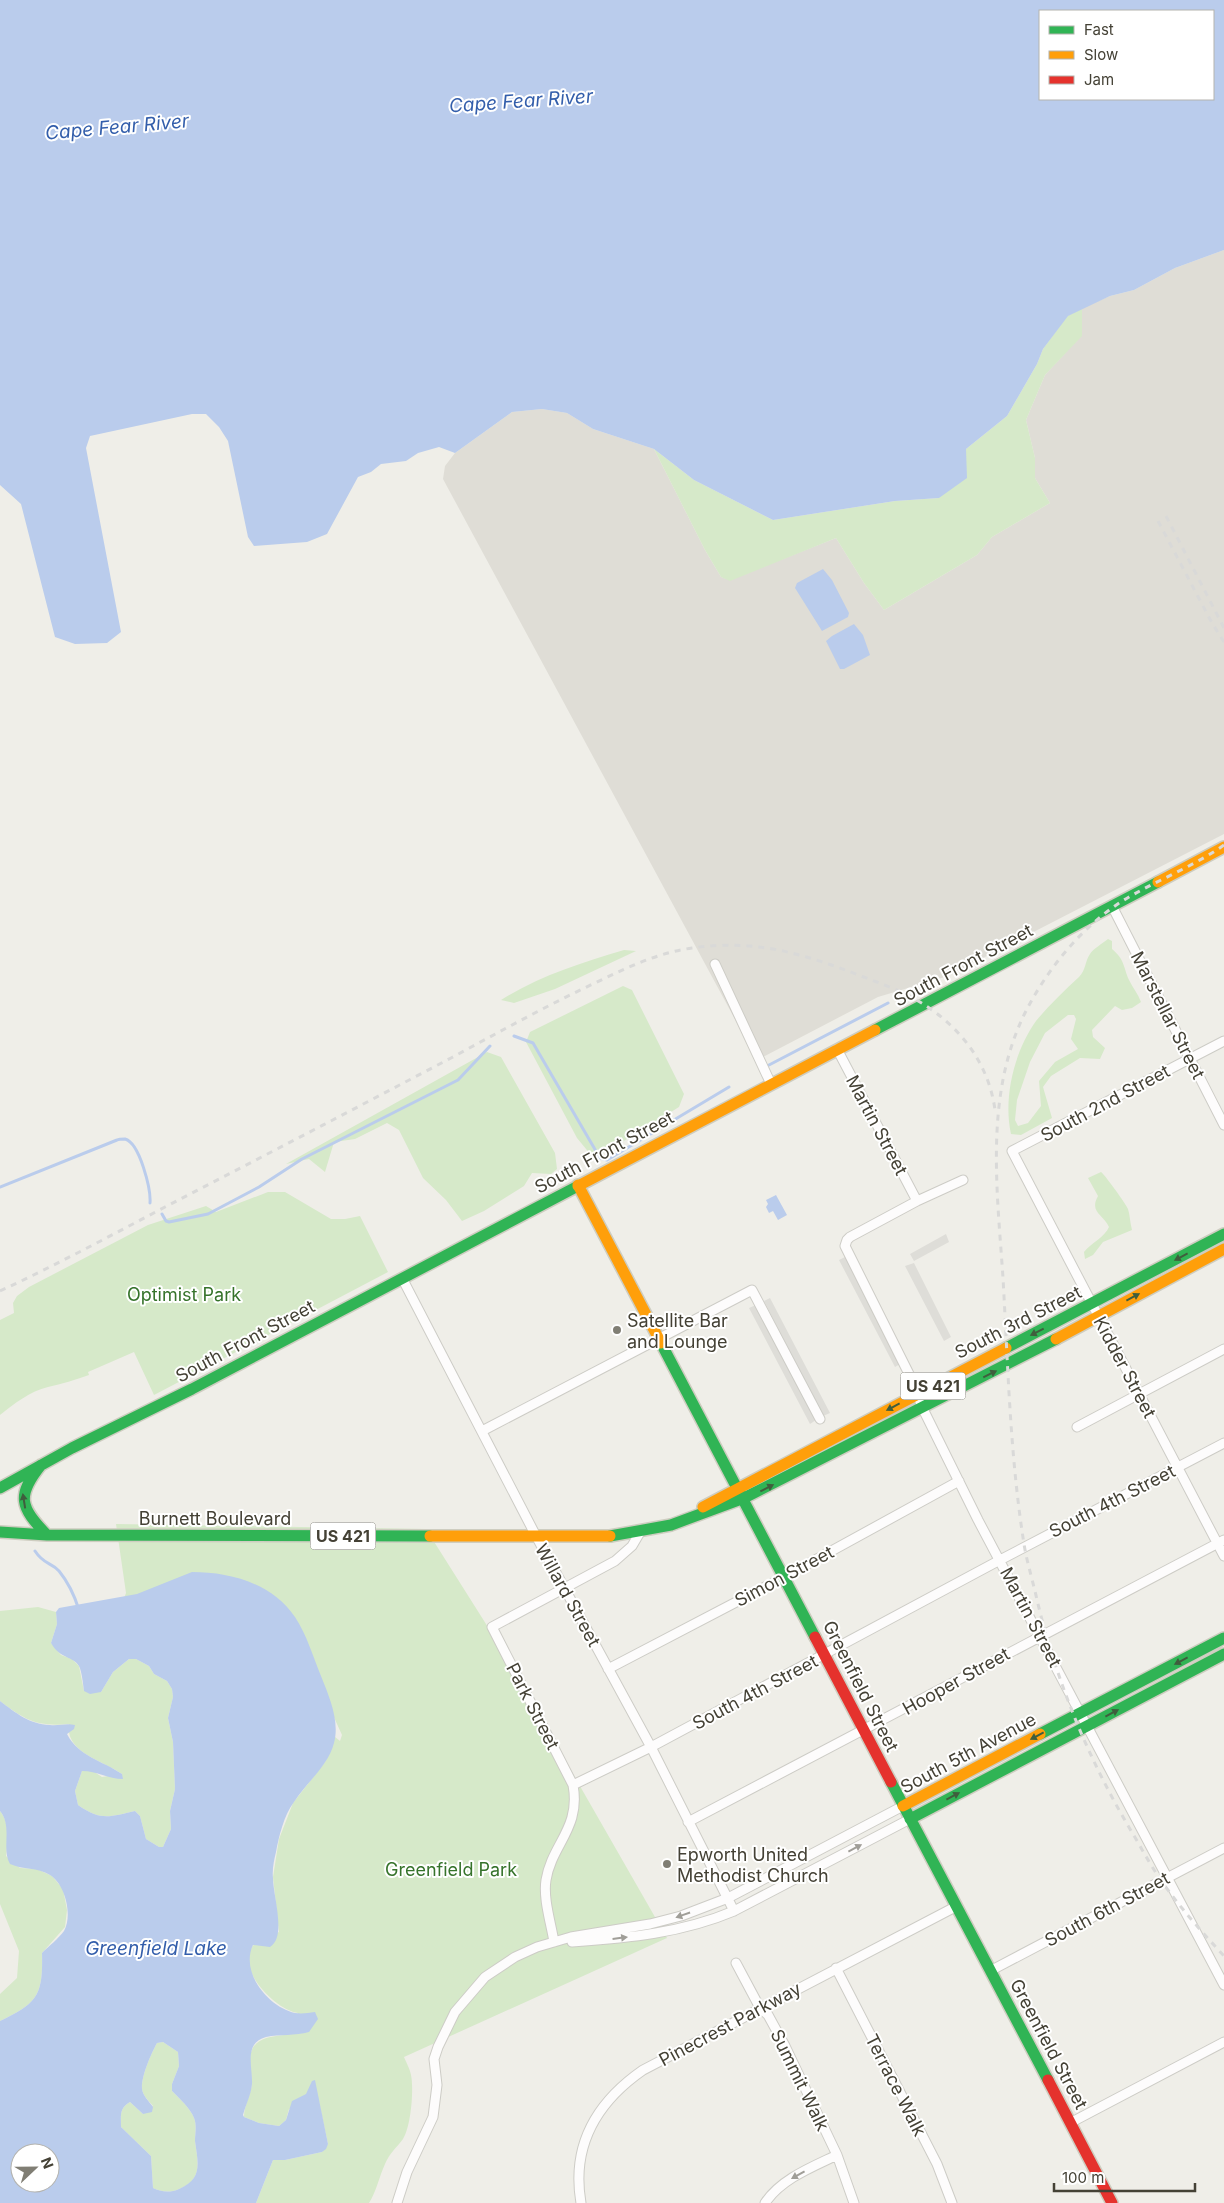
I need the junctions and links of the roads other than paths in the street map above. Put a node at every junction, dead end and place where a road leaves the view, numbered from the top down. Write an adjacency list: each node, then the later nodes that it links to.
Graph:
1 (1224, 847): 2 (main road, South Front Street)
2 (1112, 906): 5 (main road, South Front Street); 6 (street, Marstellar Street)
3 (714, 964): 7 (street)
4 (1224, 1041): 6 (street, South 2nd Street)
5 (837, 1049): 7 (main road, South Front Street); 12 (street, Martin Street)
6 (1189, 1059): 8 (street, Marstellar Street); 9 (street, South 2nd Street)
7 (771, 1084): 11 (main road, South Front Street)
8 (1224, 1125)
9 (1012, 1151): 16 (street, Kidder Street)
10 (962, 1180): 12 (street)
11 (578, 1185): 15 (main road, South Front Street); 18 (main road, Greenfield Street)
12 (917, 1201): 20 (street, Martin Street)
13 (1224, 1234): 16 (main road, South 3rd Street / US 421, one-way to 16)
14 (1224, 1249): 17 (main road, South 3rd Street / US 421, one-way to 14)
15 (402, 1278): 25 (street, Willard Street); 27 (main road, South Front Street)
16 (1092, 1304): 17 (street, Kidder Street); 20 (main road, South 3rd Street / US 421, one-way to 20)
17 (1098, 1315): 21 (street, Kidder Street); 22 (main road, South 3rd Street / US 421, one-way to 17)
18 (659, 1337): 23 (street); 25 (street); 31 (main road, Greenfield Street)
19 (1224, 1349): 21 (street)
20 (918, 1394): 22 (street, Martin Street); 31 (main road, South 3rd Street / US 421, one-way to 31)
21 (1139, 1394): 24 (street); 28 (street, Kidder Street)
22 (922, 1407): 29 (street, Martin Street); 32 (main road, South 3rd Street / US 421, one-way to 22)
23 (820, 1419)
24 (1077, 1427)
25 (482, 1431): 36 (street, Willard Street)
26 (1224, 1444): 28 (street, South 4th Street)
27 (41, 1465): 30 (main road, South Front Street); 35 (main road, one-way to 27)
28 (1178, 1468): 38 (street, Kidder Street); 40 (street, South 4th Street)
29 (959, 1481): 40 (street, Martin Street); 41 (street, Simon Street)
30 (0, 1488)
31 (738, 1488): 32 (main road, Greenfield Street); 34 (main road, South 3rd Street / US 421)
32 (744, 1499): 34 (main road, South 3rd Street / US 421); 41 (main road, Greenfield Street)
33 (0, 1532): 35 (main road, Burnett Boulevard / US 421)
34 (639, 1534): 36 (main road, Burnett Boulevard / US 421); 42 (street)
35 (47, 1535): 36 (main road, Burnett Boulevard / US 421); 37 (main road)
36 (536, 1536): 42 (street, Willard Street)
37 (0, 1541)
38 (1221, 1542): 39 (street, Kidder Street); 43 (street, Hooper Street)
39 (1224, 1556)
40 (1000, 1560): 43 (street, Martin Street); 45 (street, South 4th Street)
41 (784, 1578): 45 (main road, Greenfield Street); 47 (street, Simon Street)
42 (566, 1588): 47 (street, Willard Street); 52 (street, Park Street)
43 (1040, 1635): 48 (street, Martin Street); 50 (street, Hooper Street)
44 (1224, 1638): 48 (main road, South 5th Avenue, one-way to 48)
45 (825, 1654): 50 (main road, Greenfield Street); 51 (street, South 4th Street)
46 (1224, 1654): 49 (main road, South 5th Avenue, one-way to 46)
47 (608, 1668): 51 (street, Willard Street)
48 (1081, 1713): 49 (street, Martin Street); 53 (main road, South 5th Avenue, one-way to 53)
49 (1088, 1726): 54 (main road, South 5th Avenue, one-way to 49); 57 (street, Martin Street)
50 (864, 1731): 53 (main road, Greenfield Street); 55 (street, Hooper Street)
51 (651, 1747): 52 (street, South 4th Street); 55 (street, Willard Street)
52 (573, 1785): 61 (street)
53 (903, 1806): 54 (main road, Greenfield Street); 58 (street, South 5th Avenue)
54 (910, 1819): 59 (main road, Greenfield Street); 60 (street, South 5th Avenue, one-way to 54)
55 (688, 1822): 58 (street, Willard Street)
56 (1224, 1848): 57 (street, South 6th Street)
57 (1168, 1878): 64 (street, South 6th Street); 65 (street, Martin Street)
58 (728, 1898): 60 (street, Willard Street); 61 (street, South 5th Avenue, one-way to 61)
59 (957, 1906): 63 (street, Pinecrest Parkway); 64 (main road, Greenfield Street)
60 (734, 1911): 61 (street, South 5th Avenue, one-way to 60)
61 (554, 1942): 70 (street)
62 (736, 1963): 66 (street, Summit Walk)
63 (836, 1968): 66 (street, Pinecrest Parkway); 74 (street, Terrace Walk)
64 (990, 1971): 68 (main road, Greenfield Street)
65 (1224, 1985)
66 (760, 2008): 69 (street, Summit Walk); 71 (street, Pinecrest Parkway)
67 (1224, 2042): 68 (street)
68 (1070, 2122): 75 (main road, Greenfield Street)
69 (837, 2154): 72 (street, one-way to 72); 73 (street, Summit Walk)
70 (397, 2203)
71 (581, 2203)
72 (765, 2203)
73 (854, 2203)
74 (952, 2203)
75 (1112, 2203)

